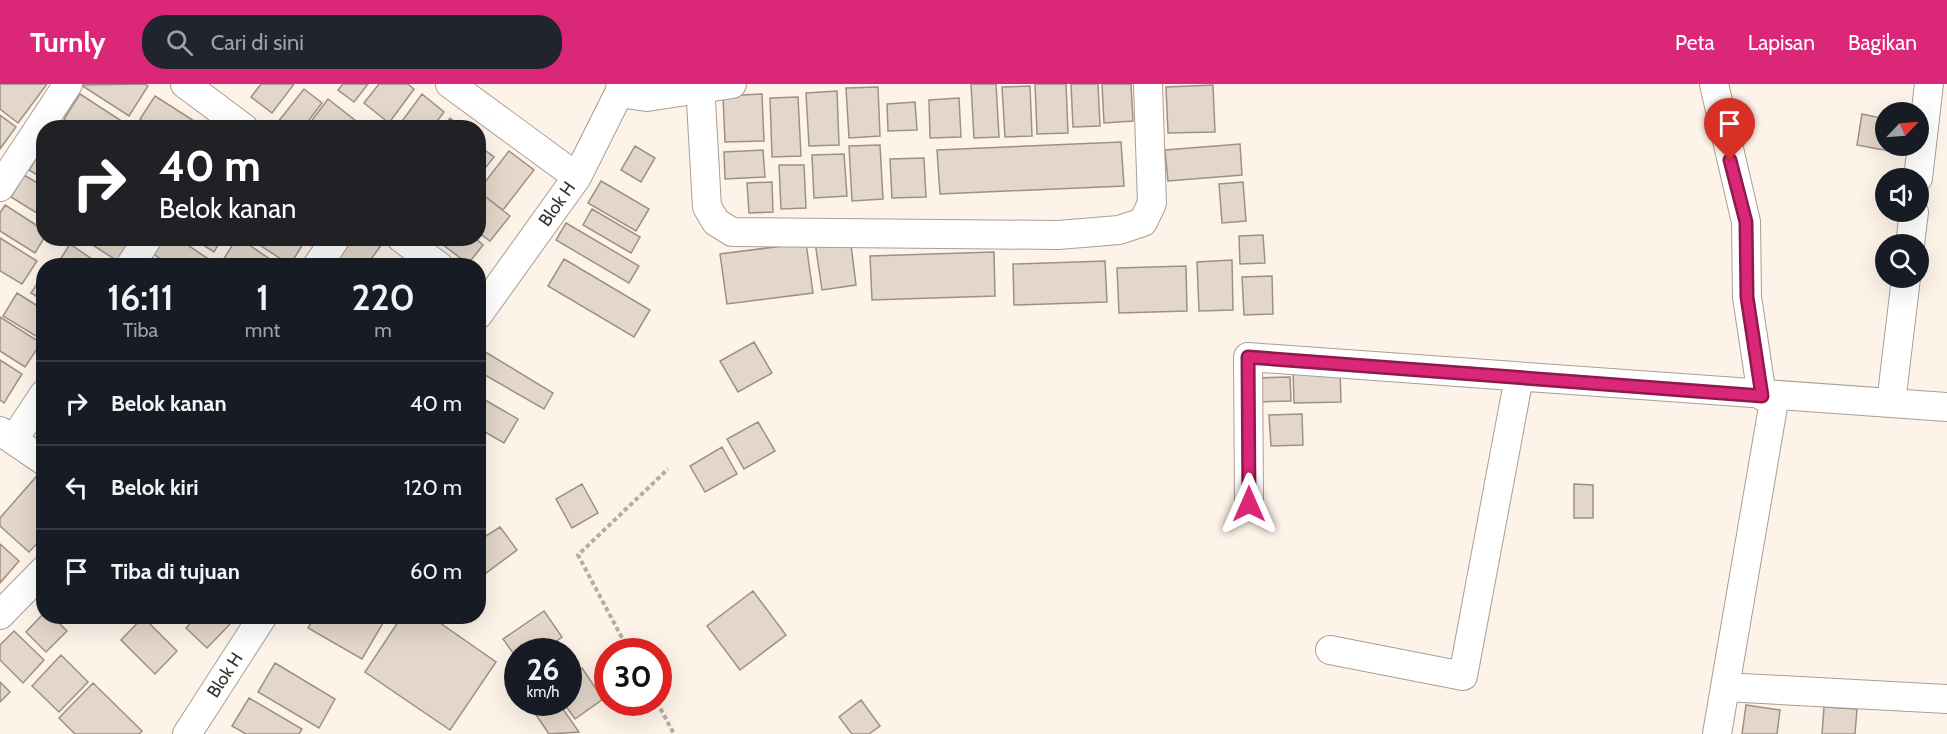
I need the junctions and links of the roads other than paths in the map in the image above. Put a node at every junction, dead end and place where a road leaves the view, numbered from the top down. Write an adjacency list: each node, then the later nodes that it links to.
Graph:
1 (68, 84): 10 (street)
2 (185, 84): 11 (street)
3 (450, 84): 14 (street)
4 (732, 84): 8 (street)
5 (1148, 84): 8 (street)
6 (1714, 84): 21 (street)
7 (1929, 84): 13 (street)
8 (700, 85): 9 (street)
9 (620, 89): 14 (street, Blok H)
10 (44, 120)
11 (227, 120)
12 (36, 132): 15 (street)
13 (1919, 168)
14 (577, 177): 19 (street, Blok H)
15 (0, 187)
16 (412, 246): 17 (street)
17 (428, 258)
18 (1905, 288): 23 (street)
19 (486, 298)
20 (1519, 377): 21 (street); 27 (street); 31 (street)
21 (1769, 395): 23 (street); 32 (street)
22 (36, 403): 25 (street)
23 (1892, 403): 24 (street)
24 (1947, 407)
25 (7, 435): 26 (street)
26 (36, 455)
27 (1249, 504)
28 (36, 578): 29 (street)
29 (0, 615)
30 (258, 624): 34 (street, Blok H)
31 (1330, 651)
32 (1725, 687): 33 (street); 35 (street)
33 (1947, 699)
34 (187, 734)
35 (1717, 734)

